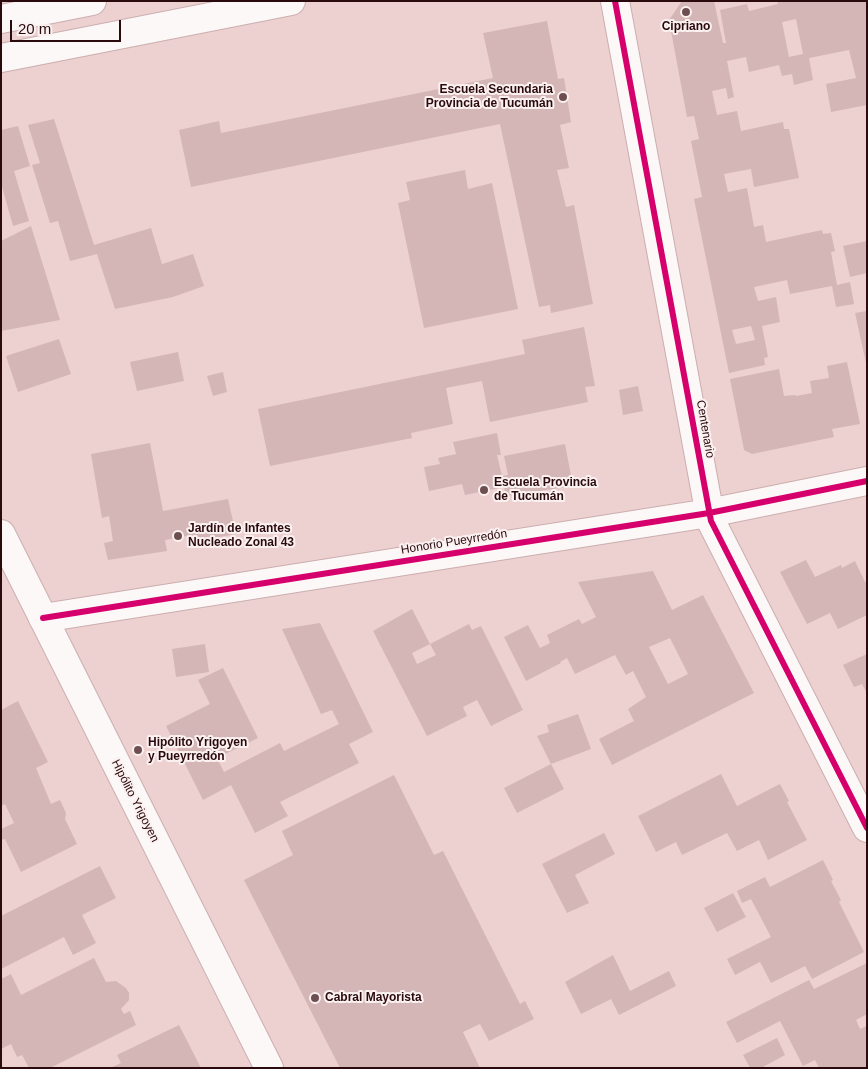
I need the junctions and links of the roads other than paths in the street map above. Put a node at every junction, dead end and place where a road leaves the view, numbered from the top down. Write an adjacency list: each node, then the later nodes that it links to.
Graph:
1 (92, 1): 4 (street)
2 (291, 1): 5 (street)
3 (615, 1): 7 (street, Centenario)
4 (1, 19)
5 (1, 58)
6 (867, 481): 7 (street, Honorio Pueyrredón)
7 (709, 513): 9 (street, Honorio Pueyrredón); 10 (street, Centenario)
8 (1, 534): 9 (street, Hipólito Yrigoyen)
9 (43, 618): 11 (street, Hipólito Yrigoyen)
10 (867, 828)
11 (269, 1068)

